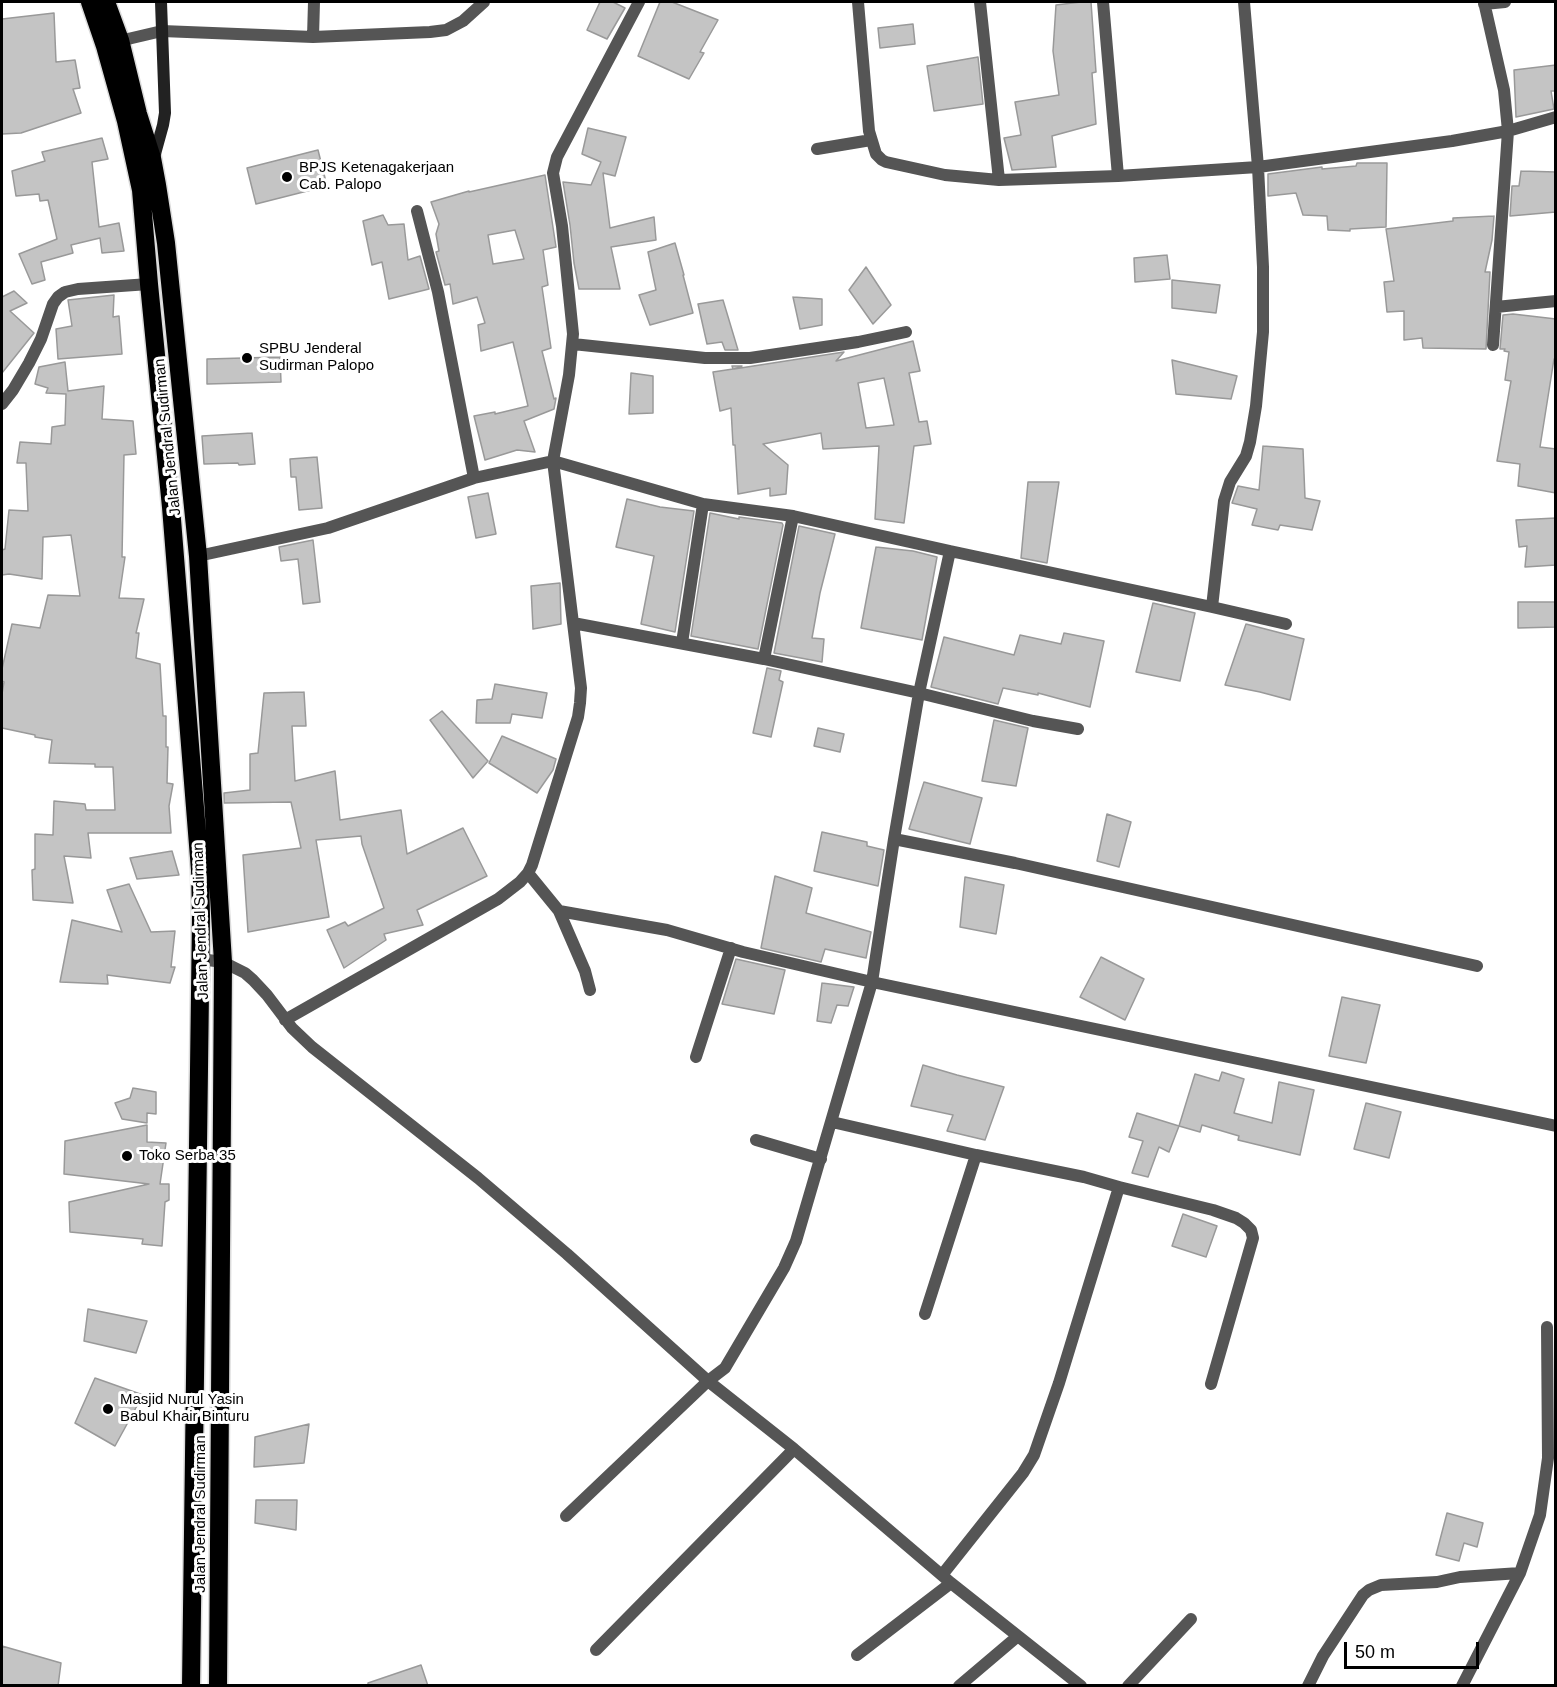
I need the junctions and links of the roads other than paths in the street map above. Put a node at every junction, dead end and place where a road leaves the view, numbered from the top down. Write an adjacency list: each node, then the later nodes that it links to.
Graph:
1 (90, 2): 15 (highway)
2 (106, 2): 15 (highway)
3 (161, 2): 13 (street)
4 (314, 2): 14 (street)
5 (484, 2): 14 (street)
6 (639, 2): 29 (street)
7 (858, 2): 18 (street)
8 (980, 2): 23 (street)
9 (1103, 2): 22 (street)
10 (1244, 2): 21 (street)
11 (1505, 2): 12 (street)
12 (1484, 3): 17 (street)
13 (162, 31): 14 (street); 15 (street); 20 (street)
14 (312, 37)
15 (113, 43): 20 (highway)
16 (1556, 117): 17 (street)
17 (1508, 131): 21 (street); 27 (street)
18 (870, 140): 19 (street); 23 (street)
19 (818, 149)
20 (144, 160): 25 (highway, Jalan Jendral Sudirman); 37 (highway, Jalan Jendral Sudirman)
21 (1258, 167): 22 (street); 38 (street)
22 (1118, 176): 23 (street)
23 (999, 180)
24 (417, 211): 33 (street)
25 (149, 284): 31 (street); 49 (highway, Jalan Jendral Sudirman)
26 (1556, 301): 27 (street)
27 (1496, 307): 30 (street)
28 (906, 332): 29 (street)
29 (573, 344): 32 (street)
30 (1493, 345)
31 (2, 404)
32 (553, 461): 33 (street); 34 (street); 39 (street)
33 (474, 478): 37 (street)
34 (703, 504): 35 (street); 41 (street)
35 (793, 516): 36 (street); 42 (street)
36 (950, 551): 38 (street); 43 (street)
37 (198, 556): 48 (highway, Jalan Jendral Sudirman)
38 (1212, 607): 40 (street)
39 (573, 623): 41 (street); 46 (street)
40 (1286, 624)
41 (682, 643): 42 (street)
42 (764, 659): 43 (street)
43 (919, 693): 44 (street); 45 (street)
44 (1078, 729)
45 (894, 839): 53 (street); 54 (street)
46 (528, 873): 47 (street); 56 (street)
47 (560, 911): 50 (street); 55 (street)
48 (221, 914): 49 (highway); 52 (highway, Jalan Jendral Sudirman)
49 (201, 915): 51 (highway, Jalan Jendral Sudirman)
50 (731, 948): 54 (street); 57 (street)
51 (200, 959): 52 (street); 76 (highway, Jalan Jendral Sudirman)
52 (223, 962): 56 (street); 77 (highway, Jalan Jendral Sudirman)
53 (1477, 966)
54 (872, 982): 58 (street); 59 (street)
55 (590, 990)
56 (285, 1020): 66 (street)
57 (696, 1057)
58 (832, 1122): 61 (street); 62 (street)
59 (1556, 1126)
60 (756, 1140): 62 (street)
61 (976, 1155): 63 (street); 64 (street)
62 (821, 1159): 66 (street)
63 (1119, 1187): 67 (street); 71 (street)
64 (925, 1314)
65 (1547, 1327): 70 (street)
66 (708, 1382): 68 (street); 69 (street)
67 (1211, 1384)
68 (794, 1449): 71 (street); 74 (street)
69 (566, 1516)
70 (1520, 1573): 81 (street); 82 (street)
71 (947, 1579): 73 (street); 75 (street)
72 (1191, 1620): 80 (street)
73 (1018, 1636): 78 (street); 79 (street)
74 (596, 1650)
75 (857, 1655)
76 (190, 1686)
77 (218, 1686)
78 (959, 1686)
79 (1081, 1686)
80 (1128, 1686)
81 (1308, 1686)
82 (1462, 1686)

